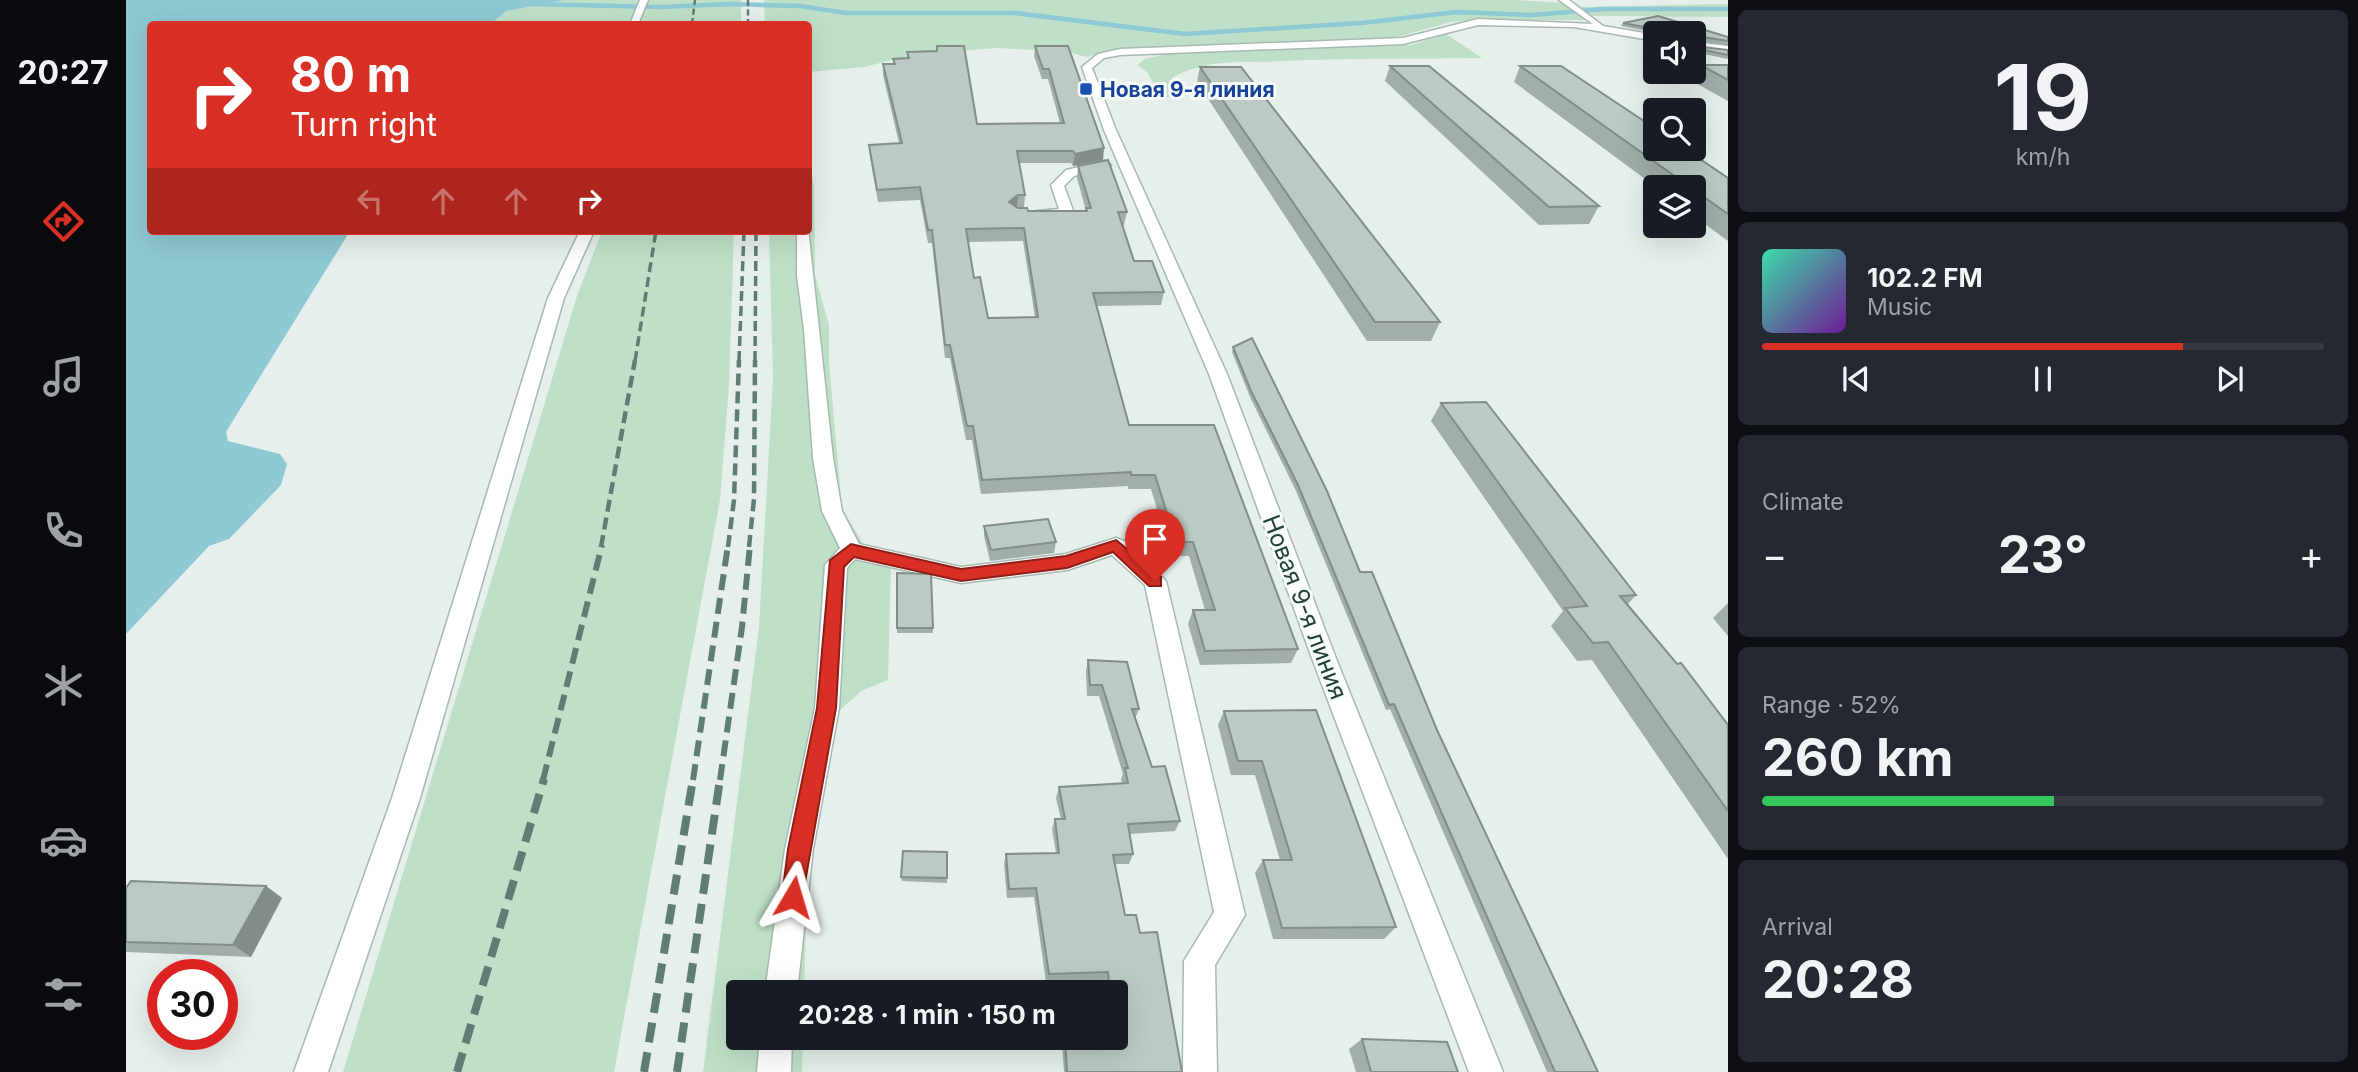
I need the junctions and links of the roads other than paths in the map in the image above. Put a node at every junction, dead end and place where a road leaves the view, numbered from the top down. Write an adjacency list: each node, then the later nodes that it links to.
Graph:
1 (1563, 0): 4 (street)
2 (644, 1): 3 (street)
3 (636, 21)
4 (1598, 27): 5 (street); 8 (street, Новая 9-я линия)
5 (1643, 36)
6 (1706, 46): 7 (street)
7 (1728, 49)
8 (1124, 162): 9 (street); 18 (street, Новая 9-я линия)
9 (1030, 214)
10 (585, 235): 15 (street)
11 (803, 235): 12 (street)
12 (851, 550): 13 (street); 17 (street)
13 (783, 980)
14 (775, 1050): 16 (street)
15 (312, 1072)
16 (774, 1072)
17 (1200, 1072)
18 (1486, 1072)

